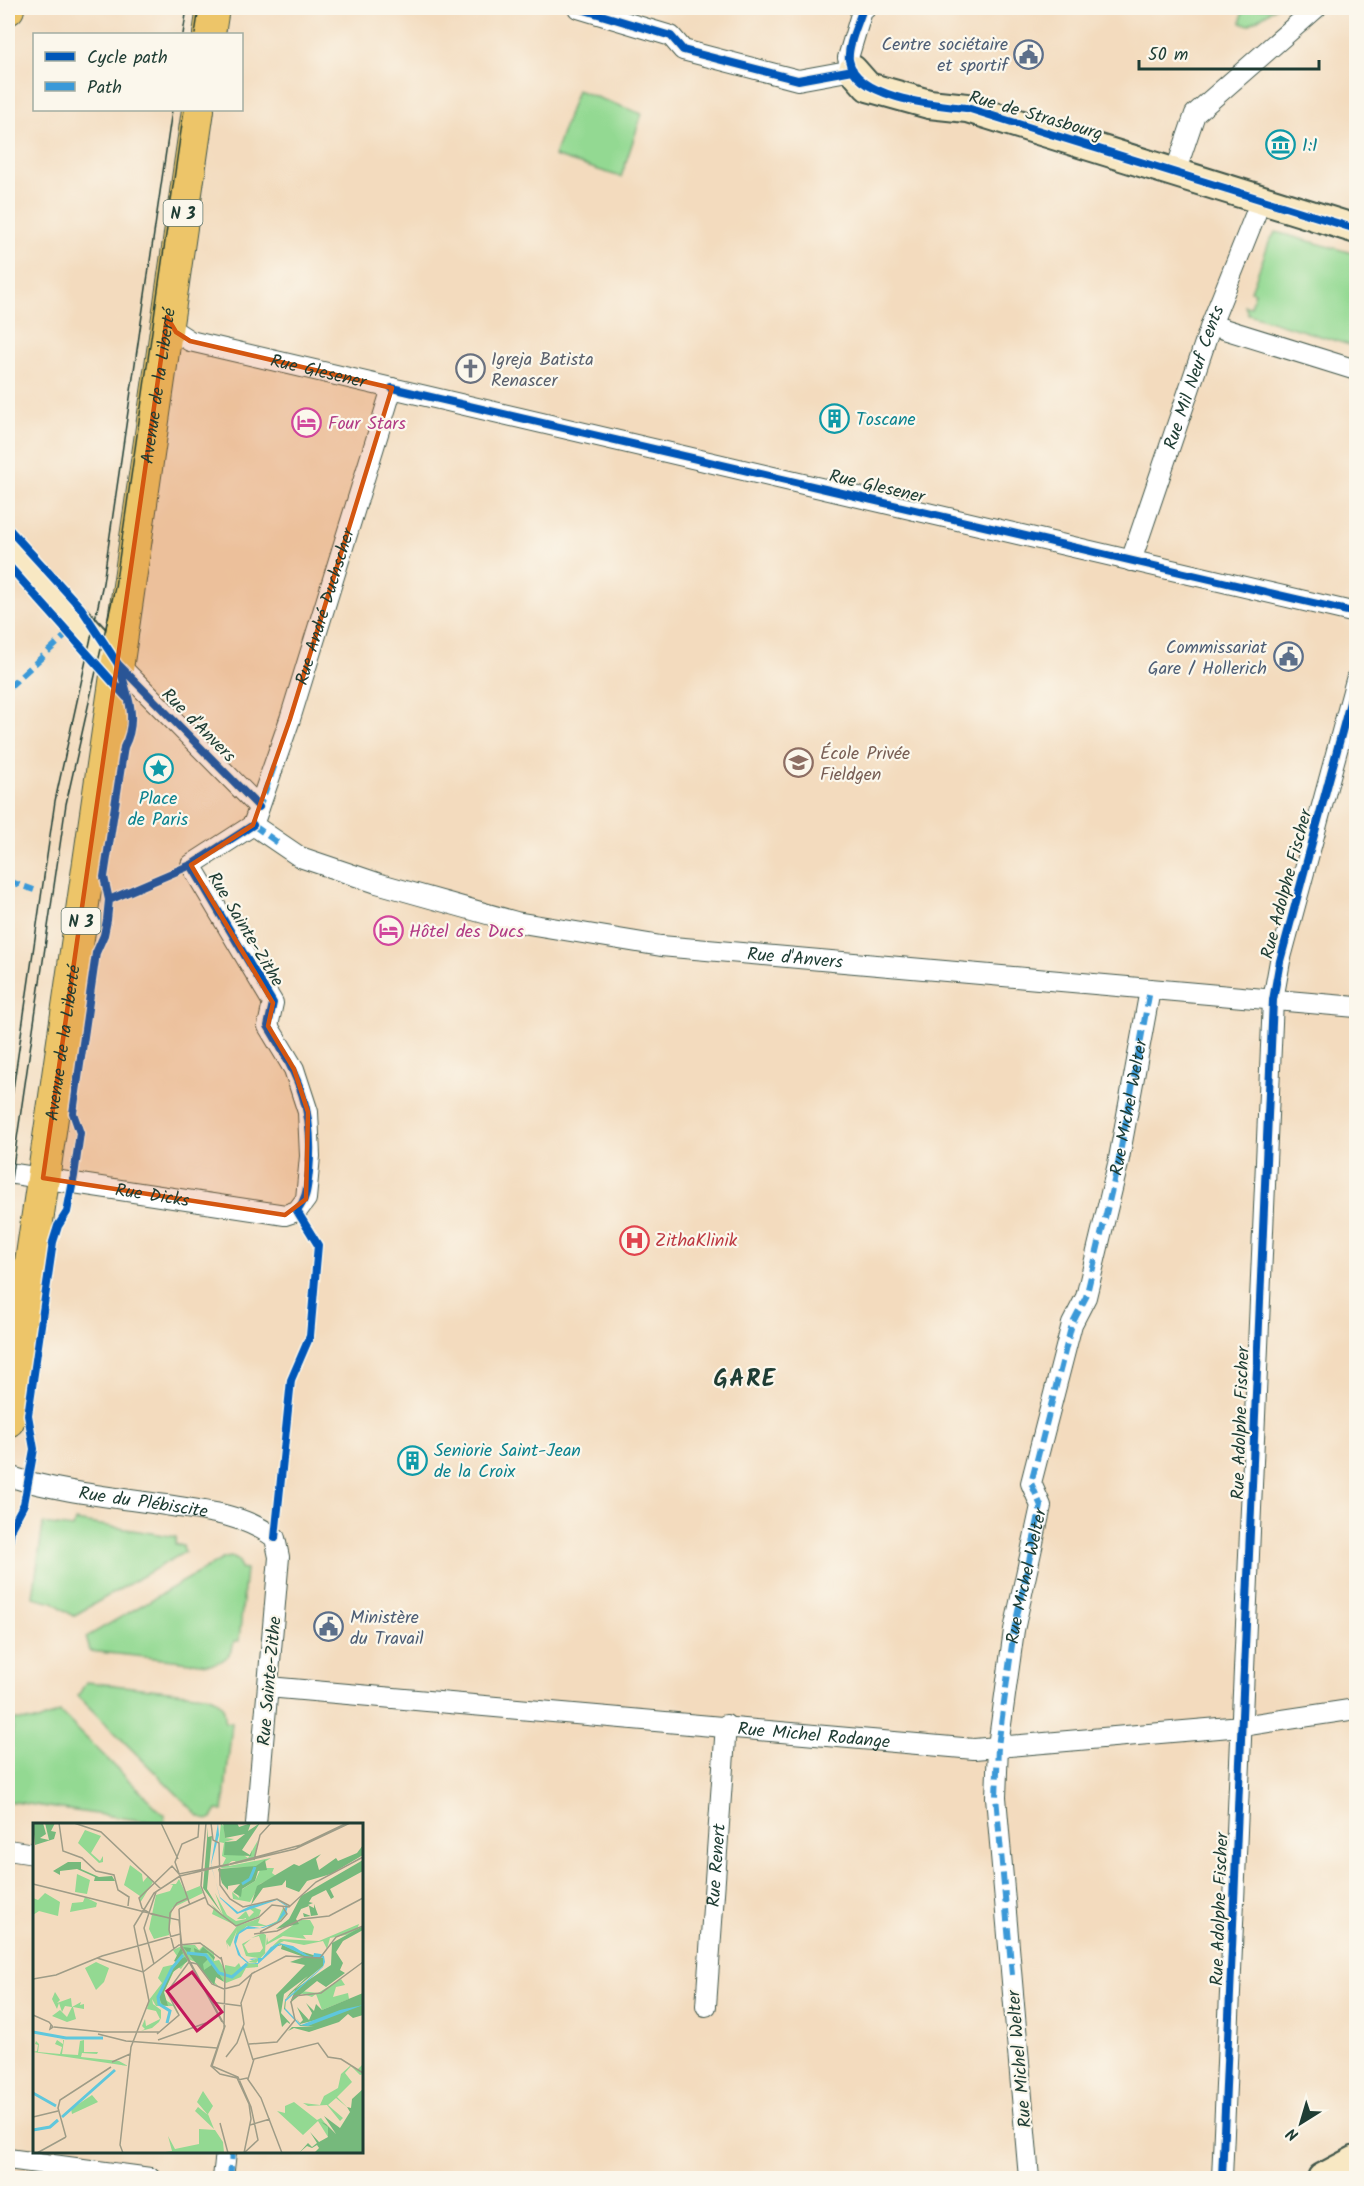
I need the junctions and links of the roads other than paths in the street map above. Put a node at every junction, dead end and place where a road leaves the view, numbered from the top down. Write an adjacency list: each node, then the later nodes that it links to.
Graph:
1 (213, 8): 5 (main road)
2 (578, 8): 6 (street)
3 (862, 8): 6 (street)
4 (1316, 8): 8 (street)
5 (209, 33)
6 (853, 70): 8 (main road, Rue de Strasbourg)
7 (198, 111): 11 (main road, Avenue de la Liberté / N 3)
8 (1175, 173): 9 (main road, Rue de Strasbourg)
9 (1262, 198): 10 (main road, Rue de Strasbourg); 12 (street, Rue Mil Neuf Cents)
10 (1356, 229)
11 (167, 317): 14 (street, Rue Glesener); 18 (main road, Avenue de la Liberté / N 3)
12 (1212, 325): 13 (street); 16 (street, Rue Mil Neuf Cents)
13 (1356, 370)
14 (392, 388): 16 (street, Rue Glesener); 20 (street, Rue André Duchscher)
15 (8, 546): 18 (main road)
16 (1131, 561): 17 (street, Rue Glesener)
17 (1356, 613)
18 (118, 664): 20 (street, Rue d'Anvers); 25 (main road, Avenue de la Liberté / N 3)
19 (1356, 680): 22 (street, Rue Adolphe Fischer)
20 (256, 816): 21 (street, Rue d'Anvers); 26 (street, Rue Sainte-Zithe)
21 (1150, 990): 22 (street, Rue d'Anvers); 34 (street, Rue Michel Welter)
22 (1273, 1000): 23 (street, Rue d'Anvers); 33 (street, Rue Adolphe Fischer)
23 (1356, 1007)
24 (8, 1173): 25 (street, Rue Dicks)
25 (43, 1178): 26 (street, Rue Dicks); 27 (main road, Avenue de la Liberté / N 3)
26 (297, 1211)
27 (8, 1422)
28 (8, 1476): 29 (street, Rue du Plébiscite)
29 (275, 1538): 30 (street, Rue Sainte-Zithe)
30 (268, 1687): 32 (street, Rue Michel Rodange); 35 (street, Rue Sainte-Zithe)
31 (1356, 1709): 33 (street, Rue Michel Rodange)
32 (726, 1725): 34 (street, Rue Michel Rodange); 38 (street, Rue Renert)
33 (1242, 1726): 34 (street, Rue Michel Rodange); 45 (street, Rue Adolphe Fischer)
34 (998, 1746): 44 (street, Rue Michel Welter)
35 (256, 1823)
36 (8, 1850): 37 (street)
37 (33, 1854)
38 (706, 2006)
39 (226, 2153): 43 (street)
40 (8, 2158): 42 (street)
41 (1356, 2160): 46 (main road)
42 (150, 2178)
43 (223, 2178)
44 (1029, 2178)
45 (1222, 2178)
46 (1322, 2178)

